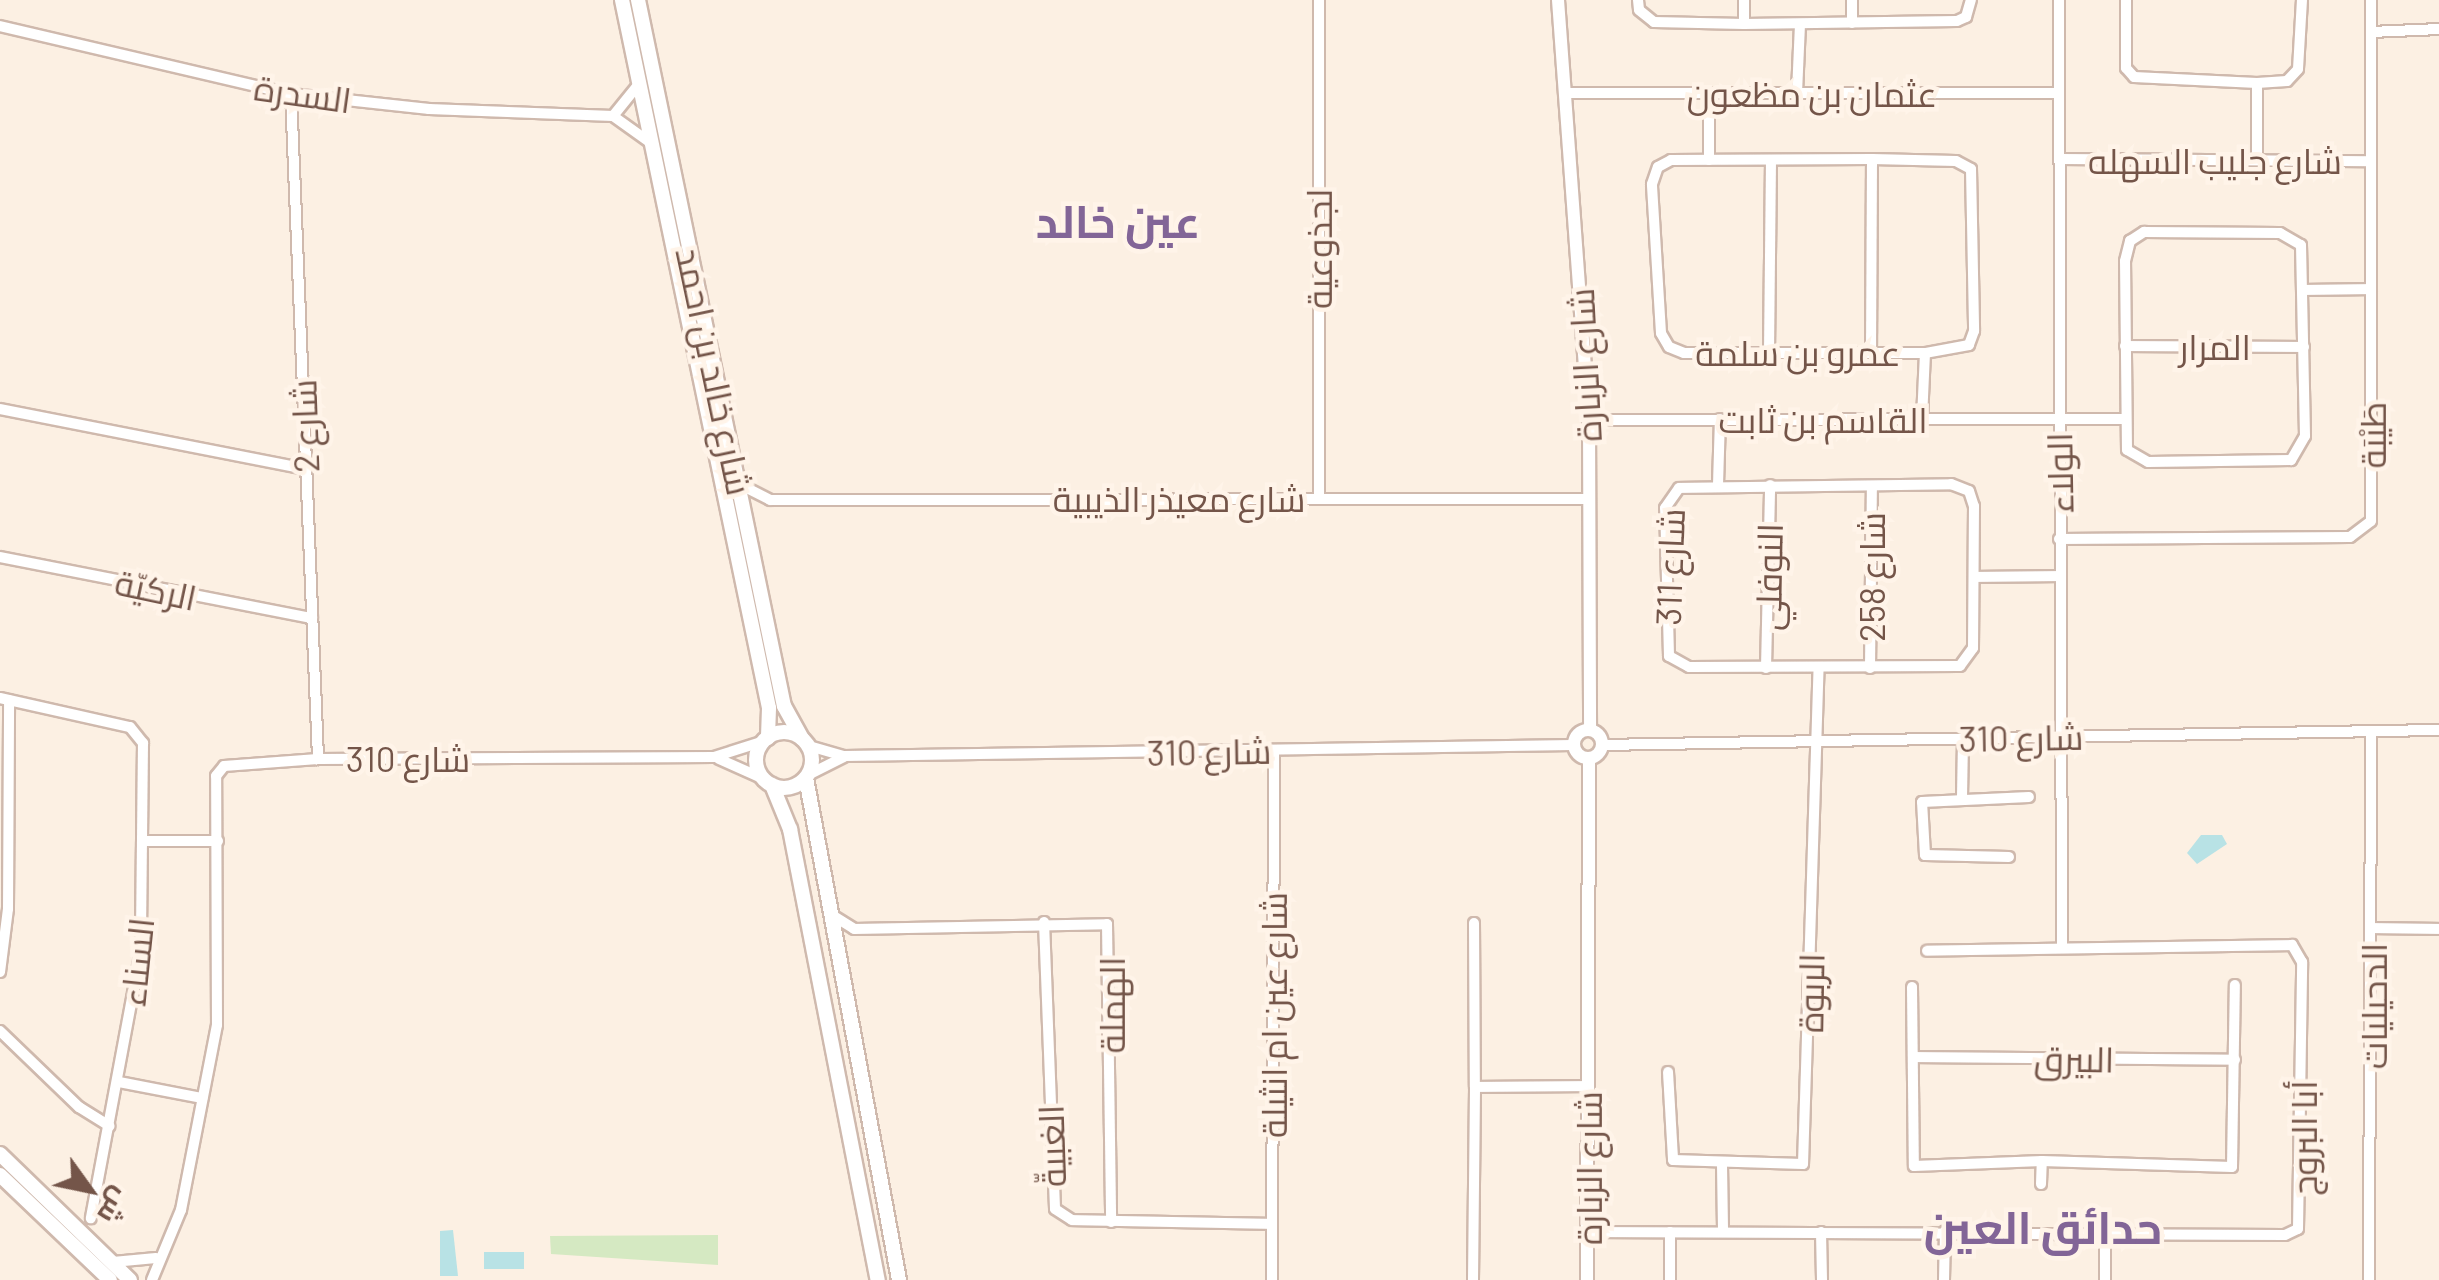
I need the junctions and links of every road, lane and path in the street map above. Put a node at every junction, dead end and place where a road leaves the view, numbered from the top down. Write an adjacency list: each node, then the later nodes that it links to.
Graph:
1 (622, 0): 20 (main road, شارع خالد بن احمد)
2 (638, 0): 48 (main road, شارع خالد بن احمد)
3 (1319, 0): 52 (street, لجذوعية)
4 (1558, 0): 22 (street, شارع الزبارة)
5 (1638, 0): 13 (street)
6 (1744, 0): 13 (street)
7 (1852, 0): 15 (street)
8 (1972, 0): 15 (street)
9 (2059, 0): 21 (street, الولاء)
10 (2126, 0): 19 (street)
11 (2302, 0): 19 (street)
12 (2370, 0): 18 (street, طَيْبَة)
13 (1744, 24): 14 (street)
14 (1800, 24): 15 (street); 24 (street)
15 (1852, 24)
16 (0, 26): 25 (street, السدرة)
17 (2439, 29): 18 (street)
18 (2371, 32): 33 (street, طَيْبَة)
19 (2257, 83): 32 (street)
20 (639, 84): 26 (street); 27 (main road, شارع خالد بن احمد)
21 (2058, 92): 24 (street, عثمان بن مظعون); 29 (street, الولاء)
22 (1566, 93): 23 (street, عثمان بن مظعون); 45 (street, شارع الزبارة)
23 (1709, 93): 24 (street, عثمان بن مظعون); 30 (street)
24 (1797, 93)
25 (291, 94): 26 (street, السدرة); 47 (street, شارع 2)
26 (613, 116): 27 (street)
27 (649, 142): 70 (main road, شارع خالد بن احمد)
28 (1872, 159): 31 (street, عمرو بن سلمة); 39 (street); 40 (street, عمرو بن سلمة)
29 (2059, 159): 32 (street, شارع جليب السهله); 46 (street, الولاء)
30 (1710, 160): 31 (street, عمرو بن سلمة); 38 (street, عمرو بن سلمة)
31 (1771, 160): 38 (street)
32 (2257, 160): 33 (street, شارع جليب السهله)
33 (2371, 160): 34 (street, طَيْبَة)
34 (2371, 288): 35 (street); 56 (street, طَيْبَة)
35 (2306, 290): 36 (street); 37 (street)
36 (2126, 346): 37 (street, المرار); 44 (street)
37 (2304, 347): 44 (street)
38 (1769, 352): 39 (street, عمرو بن سلمة)
39 (1871, 352): 40 (street, عمرو بن سلمة)
40 (1925, 353): 43 (street, عمرو بن سلمة)
41 (0, 409): 47 (street)
42 (1720, 419): 43 (street, القاسم بن ثابت); 45 (street, القاسم بن ثابت); 50 (street, شارع 311)
43 (1922, 419): 46 (street, القاسم بن ثابت)
44 (2124, 419): 46 (street, القاسم بن ثابت)
45 (1588, 420): 53 (street, شارع الزبارة)
46 (2058, 420): 56 (street, الولاء)
47 (306, 469): 60 (street, شارع 2)
48 (738, 484): 54 (street, شارع معيذر الذيبية); 55 (main road, شارع خالد بن احمد)
49 (1770, 485): 50 (street, شارع 311); 51 (street, شارع 311); 61 (street, النوفلي)
50 (1718, 486): 61 (street, شارع 311)
51 (1872, 486): 59 (street, شارع 311); 63 (street, شارع 258)
52 (1318, 498): 53 (street, شارع معيذر الذيبية); 54 (street, شارع معيذر الذيبية)
53 (1589, 499): 65 (street, شارع الزبارة)
54 (770, 500): 55 (street)
55 (747, 521): 72 (main road, شارع خالد بن احمد)
56 (2060, 540): 58 (street, الولاء)
57 (0, 557): 60 (street, الركيّة)
58 (2059, 576): 59 (street); 68 (street, الولاء)
59 (1974, 577): 63 (street, شارع 311)
60 (312, 618): 78 (street, شارع 2)
61 (1766, 668): 62 (street, شارع 311)
62 (1819, 668): 63 (street, شارع 311); 71 (street)
63 (1870, 668)
64 (4, 699): 84 (street, السناء); 96 (street)
65 (1590, 730): 73 (street); 74 (street)
66 (2439, 730): 67 (street, شارع 310)
67 (2371, 731): 68 (street, شارع 310); 90 (street, الدحيليات)
68 (2060, 737): 69 (street, شارع 310); 93 (street, الولاء)
69 (1962, 738): 71 (street, شارع 310); 83 (street)
70 (766, 740): 72 (main road); 77 (street, شارع 310); 81 (main road)
71 (1818, 740): 74 (street, شارع 310); 110 (street, الربوة)
72 (805, 742): 76 (street, شارع 310); 80 (main road)
73 (1574, 745): 75 (street, شارع 310); 79 (street)
74 (1602, 745): 79 (street)
75 (1274, 750): 76 (street, شارع 310); 115 (street, شارع عين ام انثيلة)
76 (845, 756): 80 (street, شارع 310)
77 (714, 757): 78 (street, شارع 310); 81 (street, شارع 310)
78 (318, 759): 85 (street, شارع 310)
79 (1589, 759): 104 (street, شارع الزبارة)
80 (806, 777): 81 (main road); 87 (main road)
81 (768, 782): 128 (main road)
82 (2030, 797): 83 (street)
83 (1962, 798): 86 (street)
84 (144, 840): 85 (street); 103 (street, السناء)
85 (218, 841): 106 (street)
86 (2009, 858)
87 (826, 908): 91 (street); 95 (main road)
88 (1044, 922): 91 (street, الهملة); 114 (street, الغبيةّ); 114 (street, الهملة)
89 (1474, 922): 105 (street)
90 (2373, 928): 92 (street); 136 (street, الدحيليات)
91 (854, 929): 95 (street)
92 (2439, 929)
93 (2062, 946): 94 (street, أبا البروج); 117 (street, أبا البروج)
94 (1927, 951)
95 (836, 955): 129 (main road)
96 (0, 972)
97 (2235, 986): 101 (street)
98 (1912, 987): 100 (street)
99 (0, 1031): 107 (street)
100 (1914, 1056): 101 (street, البيرق); 109 (street)
101 (2235, 1060): 109 (street)
102 (1668, 1072): 110 (street, الربوة)
103 (119, 1082): 106 (street); 107 (street, السناء)
104 (1588, 1086): 105 (street); 118 (street, شارع الزبارة)
105 (1476, 1087): 131 (street)
106 (202, 1098): 122 (street)
107 (110, 1126): 113 (street, السناء)
108 (1, 1152): 123 (main road)
109 (2042, 1160): 112 (street)
110 (1722, 1165): 120 (street)
111 (0, 1175): 125 (main road)
112 (2041, 1184)
113 (91, 1218)
114 (1111, 1222): 115 (street, الغبيةّ)
115 (1272, 1224): 130 (street, شارع عين ام انثيلة)
116 (1945, 1230): 117 (street, أبا البروج); 121 (street, أبا البروج); 134 (street)
117 (2104, 1230): 135 (street)
118 (1588, 1232): 119 (street, أبا البروج); 124 (street, شارع الزبارة)
119 (1670, 1232): 120 (street, أبا البروج); 132 (street)
120 (1723, 1232): 121 (street, أبا البروج)
121 (1822, 1232): 133 (street)
122 (156, 1258): 123 (street); 127 (street)
123 (110, 1261): 126 (main road)
124 (1587, 1279)
125 (110, 1280)
126 (130, 1280)
127 (152, 1280)
128 (878, 1280)
129 (900, 1280)
130 (1272, 1280)
131 (1473, 1280)
132 (1670, 1280)
133 (1822, 1280)
134 (1944, 1280)
135 (2105, 1280)
136 (2369, 1280)

